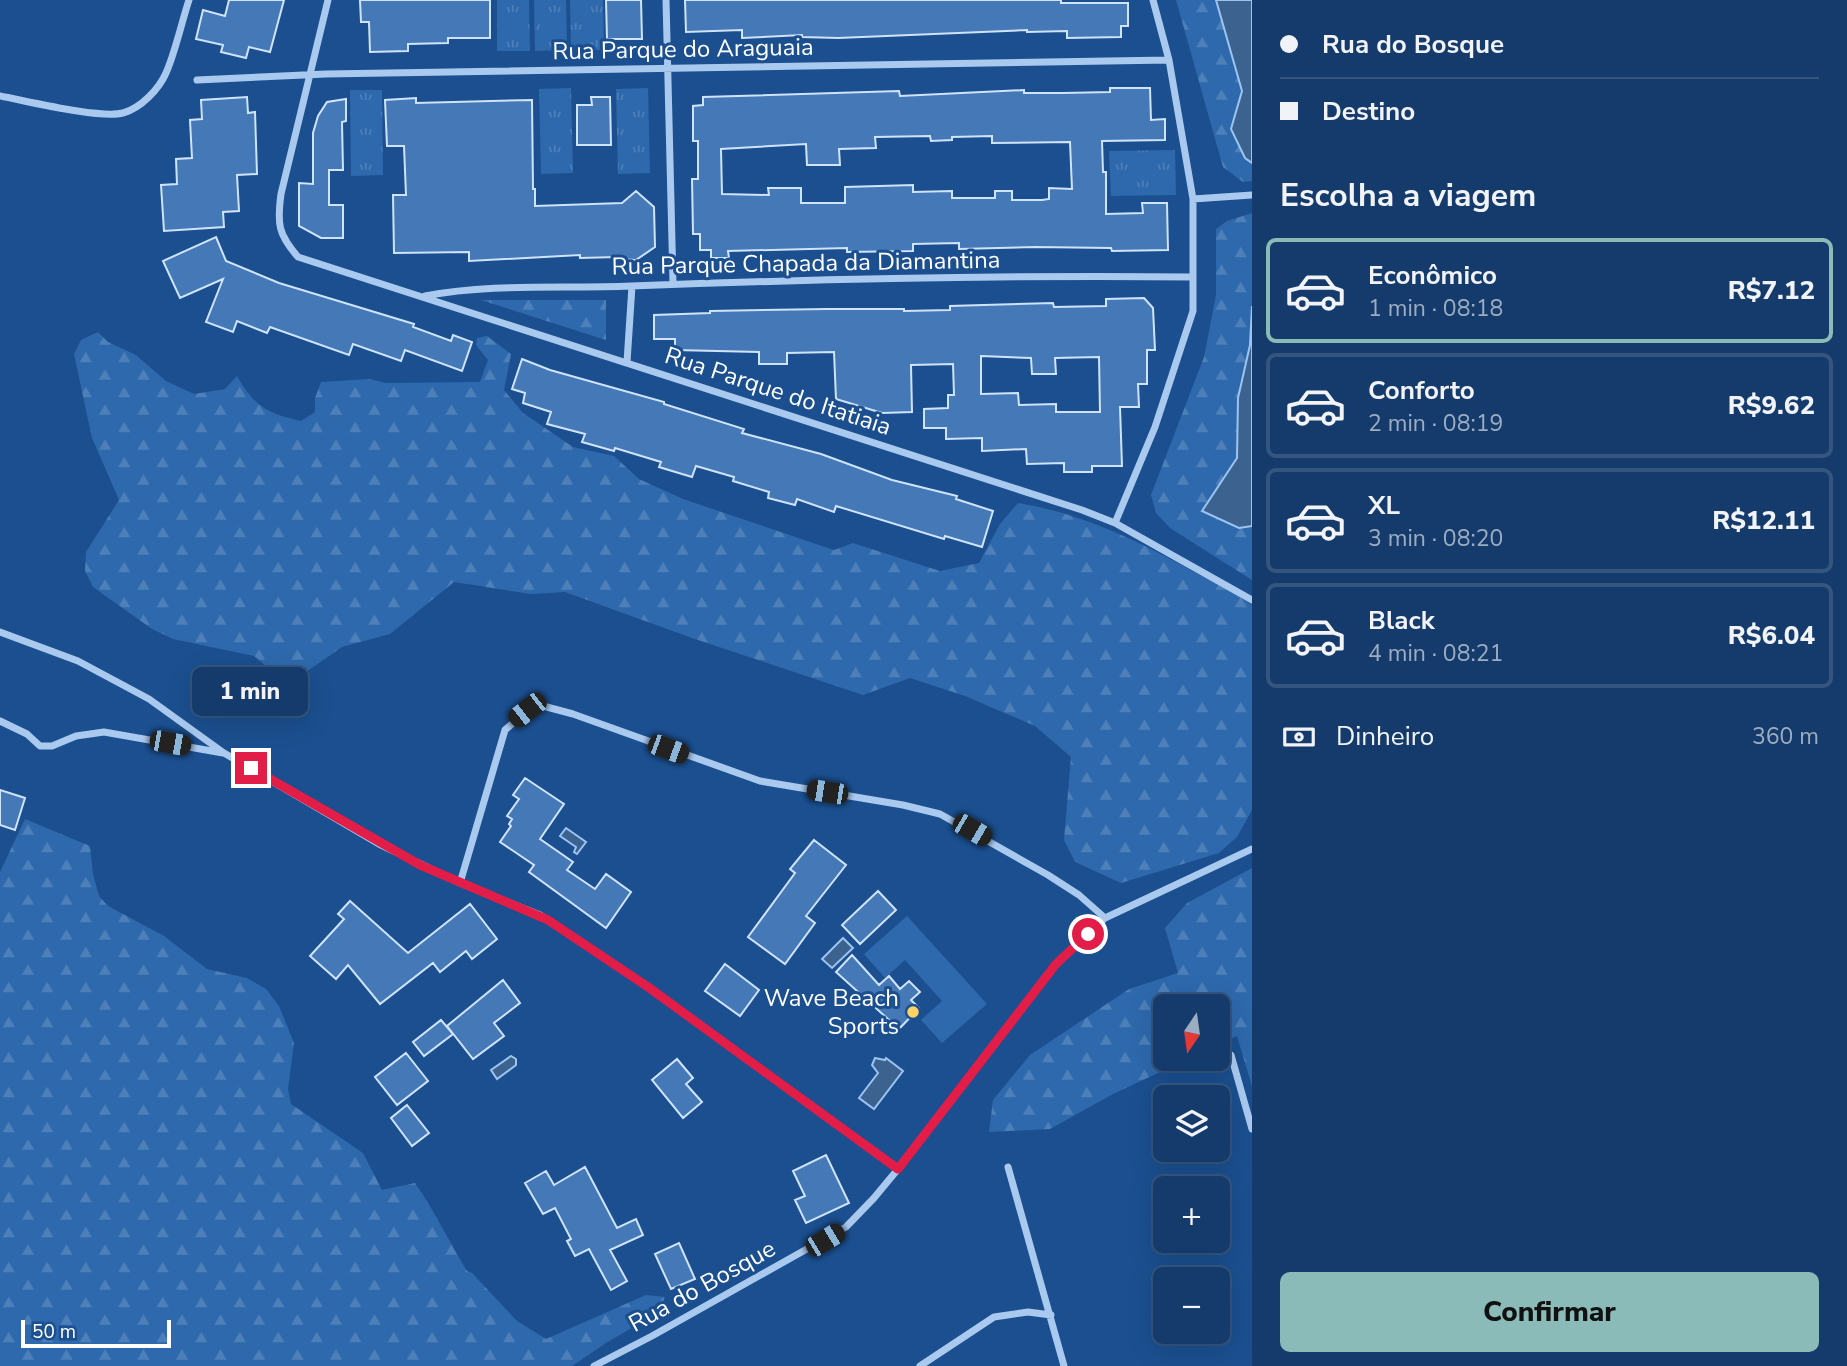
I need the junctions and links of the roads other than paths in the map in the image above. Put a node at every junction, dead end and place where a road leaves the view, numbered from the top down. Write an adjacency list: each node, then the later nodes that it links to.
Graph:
1 (189, 0): 9 (street)
2 (328, 0): 7 (street)
3 (666, 0): 6 (street)
4 (1153, 0): 5 (street)
5 (1169, 60): 6 (street, Rua Parque do Araguaia); 11 (street)
6 (667, 68): 7 (street, Rua Parque do Araguaia); 13 (street)
7 (309, 75): 8 (street, Rua Parque do Araguaia); 15 (street, Rua Parque do Itatiaia)
8 (197, 80)
9 (0, 96)
10 (1252, 195): 11 (street)
11 (1193, 199): 12 (street)
12 (1193, 277): 13 (street, Rua Parque Chapada da Diamantina); 17 (street)
13 (673, 283): 14 (street, Rua Parque Chapada da Diamantina)
14 (632, 286): 15 (street, Rua Parque Chapada da Diamantina); 16 (street)
15 (421, 297): 16 (street, Rua Parque do Itatiaia)
16 (627, 362): 17 (street, Rua Parque do Itatiaia)
17 (1115, 523): 18 (street, Rua Parque do Itatiaia)
18 (1252, 600)
19 (0, 632): 21 (street)
20 (0, 721): 21 (street)
21 (224, 753): 23 (street)
22 (1252, 849): 24 (street, Rua do Bosque)
23 (460, 883): 24 (street); 28 (street)
24 (1105, 918): 28 (street, Rua do Bosque)
25 (1231, 1055): 26 (street)
26 (1252, 1129)
27 (1008, 1167): 29 (street)
28 (898, 1169): 30 (street, Rua do Bosque)
29 (1051, 1315): 31 (street); 32 (street)
30 (594, 1366)
31 (920, 1366)
32 (1065, 1366)

